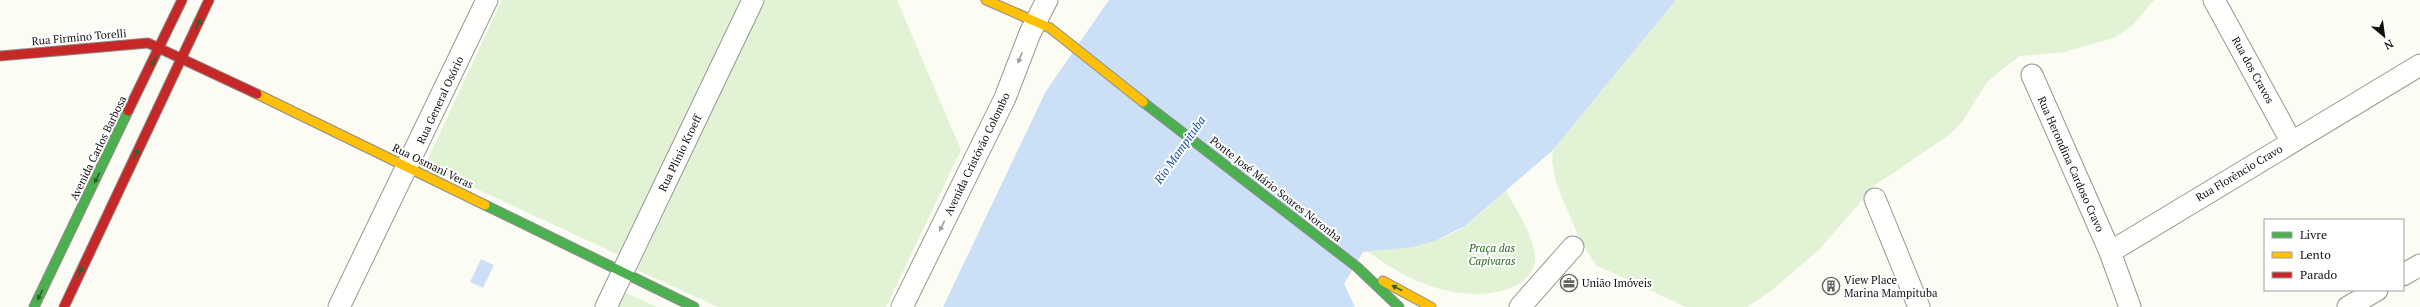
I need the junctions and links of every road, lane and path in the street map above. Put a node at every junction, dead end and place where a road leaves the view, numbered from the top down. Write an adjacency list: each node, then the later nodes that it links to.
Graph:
1 (182, 0): 9 (street, Avenida Carlos Barbosa)
2 (209, 0): 11 (street, one-way to 2)
3 (487, 0): 15 (street, Rua General Osório)
4 (753, 0): 21 (street, Rua Plínio Kroeff)
5 (986, 0): 8 (street, Ponte José Mário Soares Noronha)
6 (1047, 0): 8 (street, Avenida Cristóvão Colombo)
7 (2214, 0): 14 (street, Rua dos Cravos)
8 (1036, 22): 20 (street, Ponte José Mário Soares Noronha); 29 (street, Avenida Cristóvão Colombo, one-way to 29)
9 (160, 47): 10 (street, Rua Firmino Torelli); 11 (street, Rua Osmani Veras); 24 (street, Avenida Carlos Barbosa, one-way to 24)
10 (0, 56)
11 (182, 58): 15 (street, Rua Osmani Veras); 25 (street, one-way to 11)
12 (2420, 65): 14 (street, Rua Florêncio Cravo)
13 (2032, 76): 18 (street, Rua Herondina Cardoso Cravo)
14 (2291, 141): 18 (street, Rua Florêncio Cravo)
15 (408, 167): 21 (street, Rua Osmani Veras); 26 (street, Rua General Osório)
16 (1875, 199): 33 (street)
17 (1573, 247): 32 (street)
18 (2110, 252): 34 (street)
19 (2420, 265): 22 (street)
20 (1357, 267): 30 (street); 31 (street, one-way to 20)
21 (623, 272): 27 (street, Rua Plínio Kroeff); 28 (street, Rua Osmani Veras)
22 (2404, 274)
23 (2375, 291): 35 (street)
24 (34, 307)
25 (64, 307)
26 (339, 307)
27 (606, 307)
28 (694, 307)
29 (902, 307)
30 (1399, 307)
31 (1431, 307)
32 (1520, 307)
33 (1919, 307)
34 (2130, 307)
35 (2348, 307)

